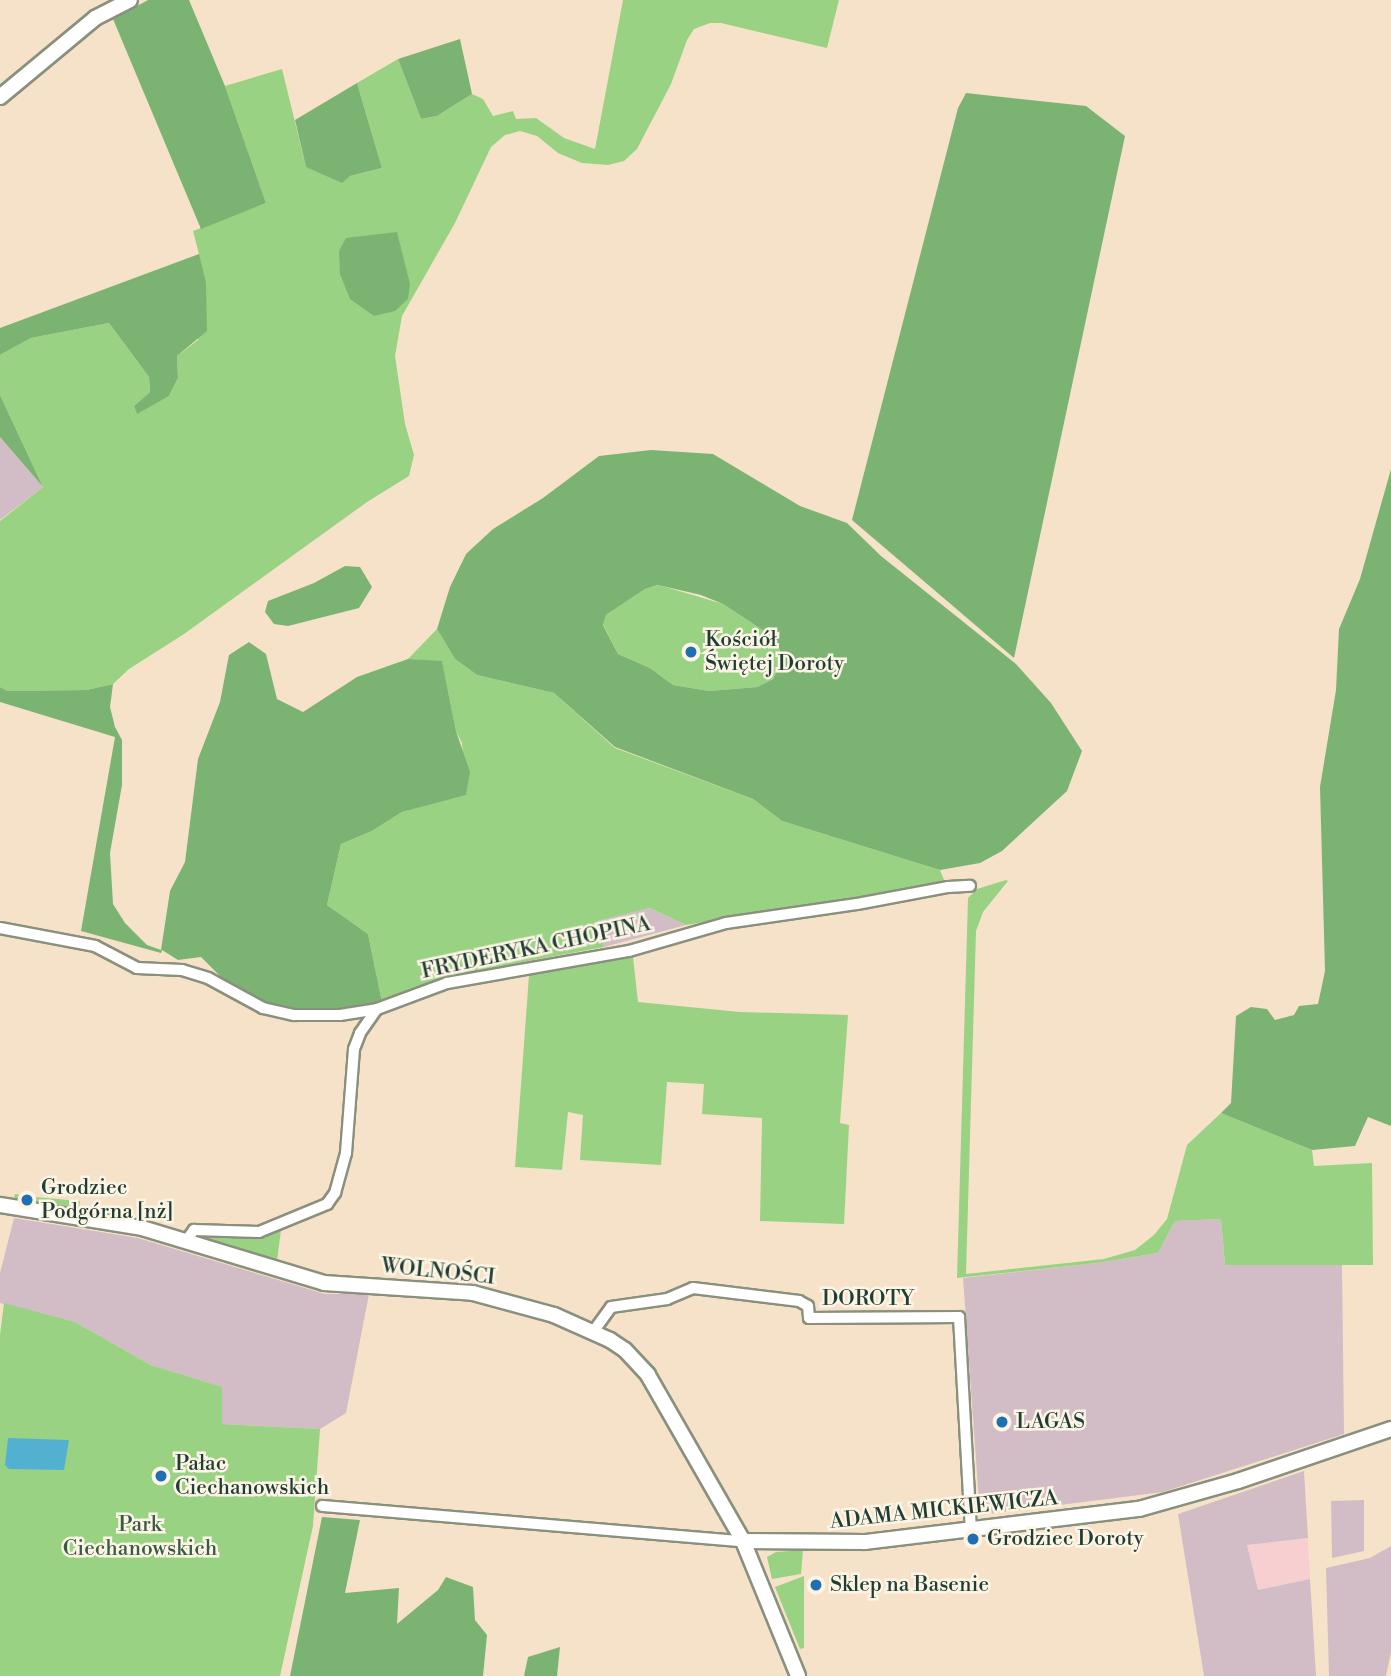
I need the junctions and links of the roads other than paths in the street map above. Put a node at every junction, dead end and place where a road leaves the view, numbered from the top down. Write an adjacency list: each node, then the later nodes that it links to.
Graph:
1 (130, 0): 2 (street)
2 (0, 97)
3 (970, 886): 5 (street, FRYDERYKA CHOPINA)
4 (0, 928): 5 (street, FRYDERYKA CHOPINA)
5 (377, 1009): 7 (street)
6 (0, 1205): 7 (street, WOLNOŚCI)
7 (186, 1241): 8 (street, WOLNOŚCI)
8 (593, 1332): 11 (street, DOROTY); 12 (street, WOLNOŚCI)
9 (1391, 1429): 11 (street, ADAMA MICKIEWICZA)
10 (322, 1506): 12 (street, ADAMA MICKIEWICZA)
11 (971, 1531): 12 (street, ADAMA MICKIEWICZA)
12 (743, 1541): 13 (street, WOLNOŚCI)
13 (798, 1676)

